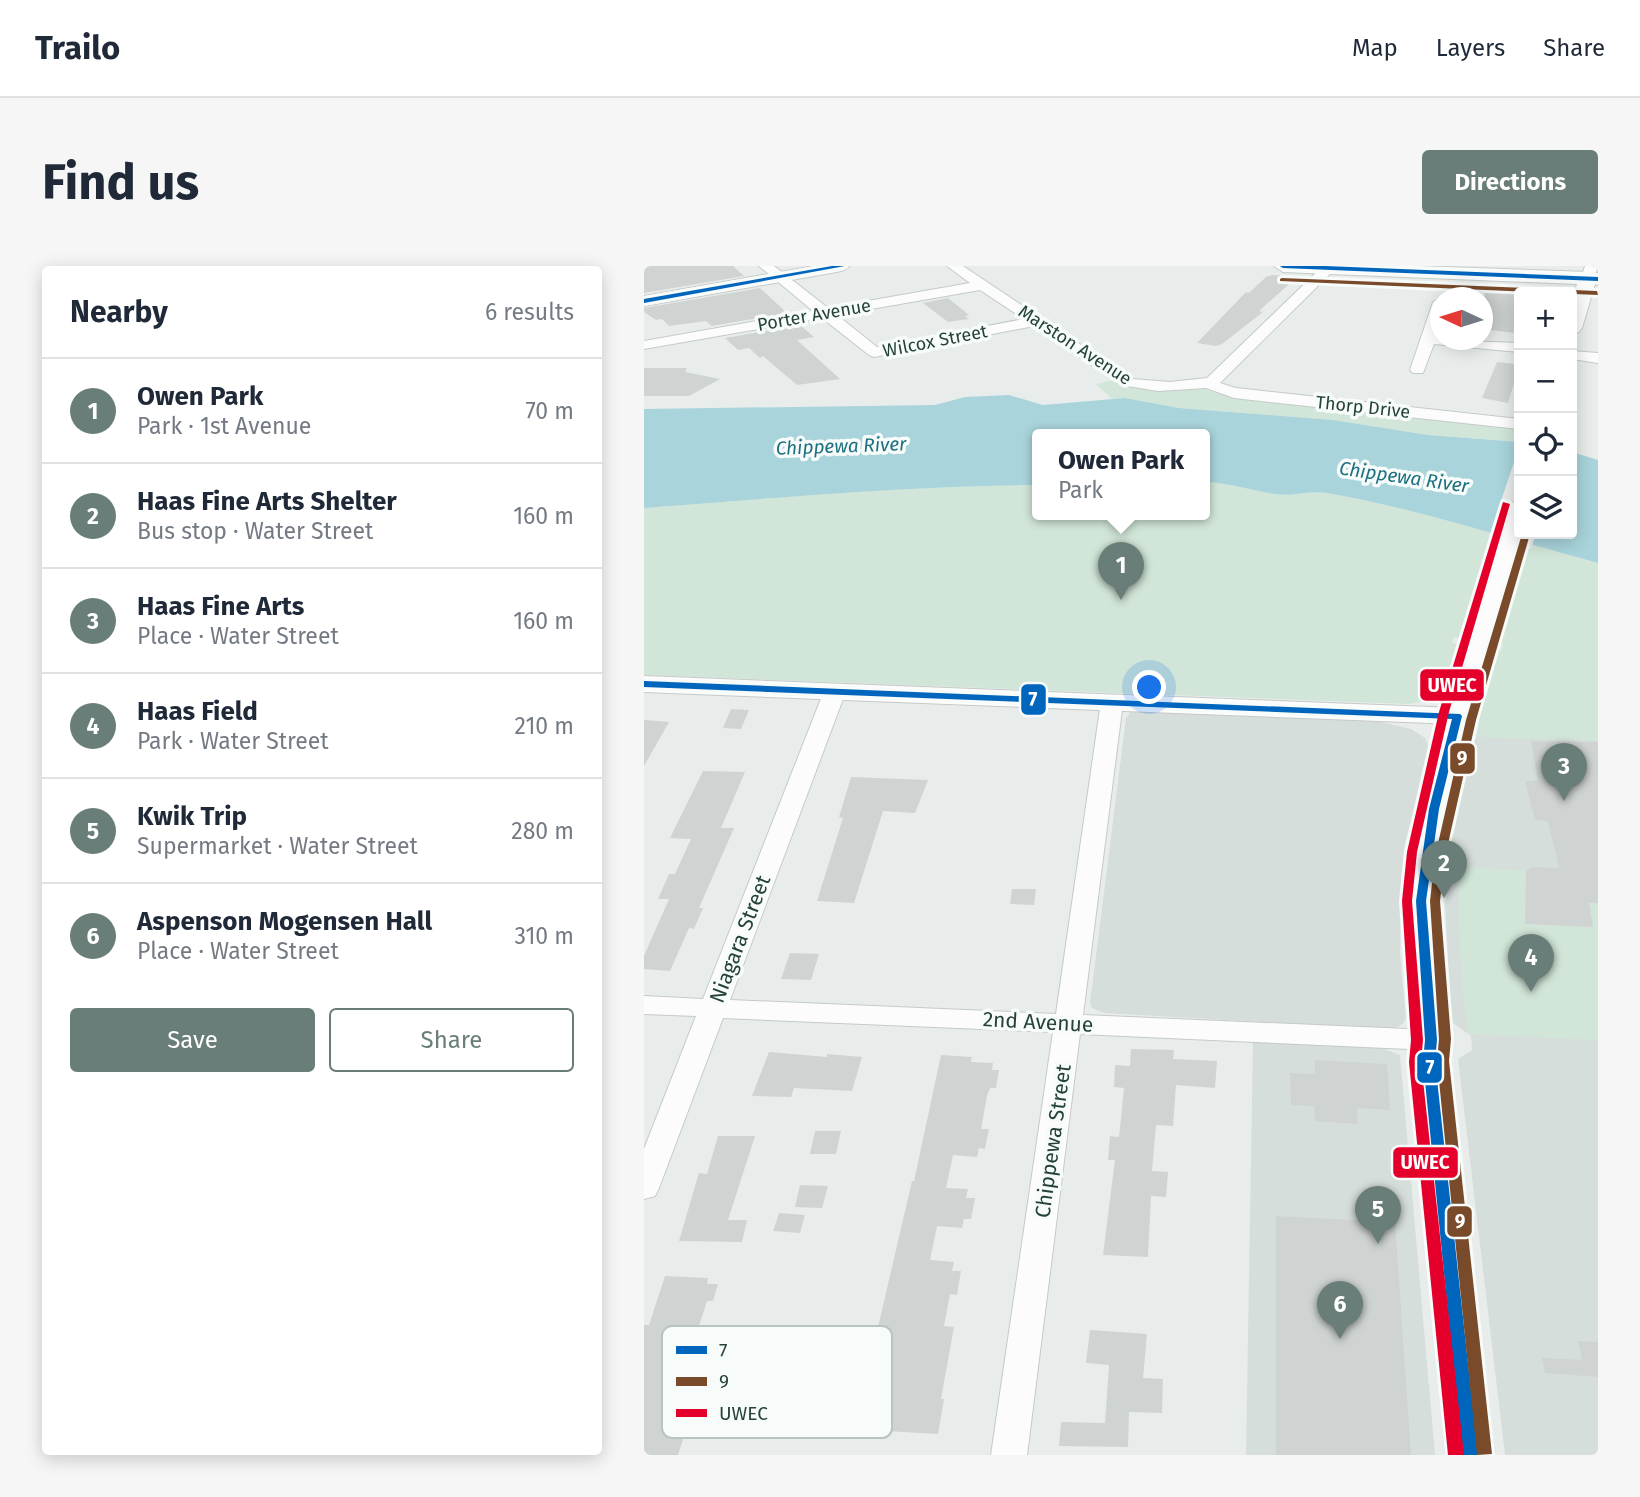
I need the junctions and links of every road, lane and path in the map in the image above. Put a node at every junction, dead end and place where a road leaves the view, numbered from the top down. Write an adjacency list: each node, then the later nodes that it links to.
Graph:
1 (842, 266): 5 (street)
2 (954, 266): 8 (street, Marston Avenue)
3 (1283, 266): 4 (main road)
4 (1330, 267): 6 (main road); 21 (street)
5 (773, 272): 10 (street); 11 (street)
6 (1448, 273): 7 (main road); 9 (street)
7 (1593, 274): 12 (main road)
8 (983, 285): 11 (street, Porter Avenue); 13 (street, Marston Avenue)
9 (1444, 287)
10 (644, 301)
11 (825, 313): 13 (street, Wilcox Street); 15 (street, Porter Avenue)
12 (1577, 315)
13 (1038, 321): 21 (street, Marston Avenue)
14 (1430, 339): 20 (street)
15 (645, 344)
16 (1493, 345): 17 (street)
17 (1514, 347)
18 (1577, 356): 19 (street)
19 (1598, 358)
20 (1418, 370)
21 (1208, 384): 22 (street, Thorp Drive)
22 (1514, 423)
23 (1514, 524): 27 (main road)
24 (644, 684): 25 (street)
25 (835, 691): 26 (street); 29 (street, Niagara Street)
26 (1112, 702): 27 (street); 30 (street, Chippewa Street)
27 (1457, 716): 31 (main road)
28 (644, 1005): 29 (street, 2nd Avenue)
29 (713, 1008): 30 (street, 2nd Avenue); 32 (street, Niagara Street)
30 (1069, 1023): 31 (street, 2nd Avenue); 33 (street, Chippewa Street)
31 (1432, 1040): 34 (main road)
32 (644, 1188)
33 (1009, 1455)
34 (1470, 1455)

